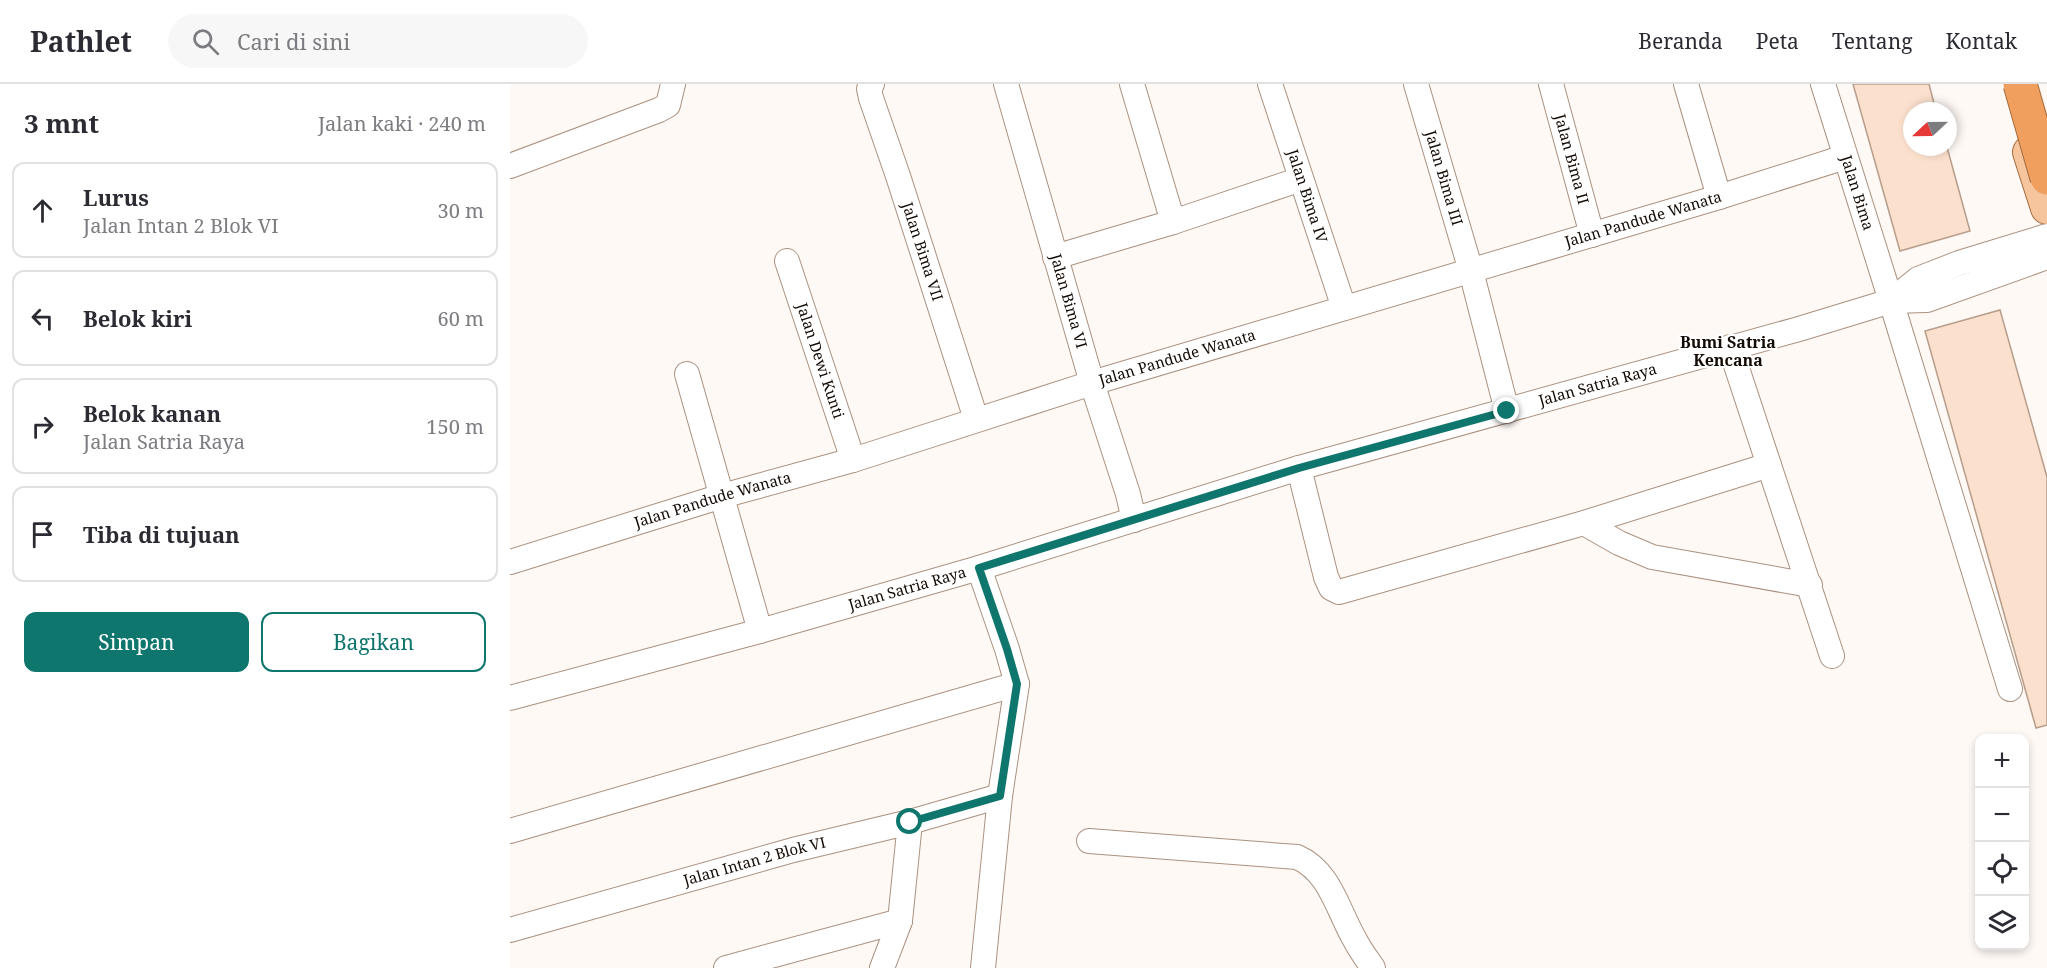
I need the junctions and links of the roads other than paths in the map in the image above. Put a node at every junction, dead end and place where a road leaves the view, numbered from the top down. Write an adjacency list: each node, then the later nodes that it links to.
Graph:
1 (673, 84): 12 (street)
2 (872, 84): 30 (street, Jalan Bima VII)
3 (1006, 84): 20 (street, Jalan Bima VI)
4 (1132, 84): 17 (street)
5 (1270, 84): 14 (street, Jalan Bima IV)
6 (1416, 84): 23 (street, Jalan Bima III)
7 (1551, 84): 18 (street, Jalan Bima II)
8 (1686, 84): 15 (street)
9 (1823, 84): 11 (street, Jalan Bima)
10 (2017, 90): 13 (highway, bridge); 16 (main road)
11 (1845, 157): 15 (street, Jalan Pandude Wanata); 24 (street, Jalan Bima)
12 (510, 166)
13 (2047, 178)
14 (1301, 179): 17 (street); 25 (street, Jalan Bima IV)
15 (1719, 197): 18 (street, Jalan Pandude Wanata)
16 (2047, 208)
17 (1173, 222): 20 (street)
18 (1592, 235): 23 (street, Jalan Pandude Wanata)
19 (2047, 236): 24 (street, Jalan Satria Raya)
20 (1055, 257): 28 (street, Jalan Bima VI)
21 (2047, 257): 24 (street, Jalan Satria Raya)
22 (787, 261): 31 (street, Jalan Dewi Kunti)
23 (1471, 271): 25 (street, Jalan Pandude Wanata); 29 (street, Jalan Bima III)
24 (1892, 301): 26 (street, Jalan Satria Raya); 43 (street, Jalan Bima)
25 (1344, 308): 28 (street, Jalan Pandude Wanata)
26 (1730, 347): 29 (street, Jalan Satria Raya); 32 (street)
27 (687, 374): 34 (street)
28 (1092, 383): 30 (street, Jalan Pandude Wanata); 35 (street, Jalan Bima VI)
29 (1507, 411): 33 (street, Jalan Satria Raya)
30 (976, 419): 31 (street, Jalan Pandude Wanata)
31 (853, 460): 34 (street, Jalan Pandude Wanata)
32 (1769, 465): 36 (street); 39 (street)
33 (1299, 468): 35 (street, Jalan Satria Raya); 36 (street)
34 (722, 496): 37 (street, Jalan Pandude Wanata); 40 (street)
35 (1134, 520): 38 (street, Jalan Satria Raya)
36 (1584, 523): 39 (street)
37 (510, 562)
38 (979, 568): 40 (street, Jalan Satria Raya); 42 (street)
39 (1810, 585): 41 (street)
40 (760, 631): 44 (street, Jalan Satria Raya)
41 (1832, 656)
42 (1017, 684): 45 (street); 47 (street)
43 (2010, 688)
44 (510, 699)
45 (1000, 796): 46 (street, Jalan Intan 2 Blok VI); 53 (street)
46 (910, 822): 49 (street); 50 (street, Jalan Intan 2 Blok VI)
47 (510, 831)
48 (1089, 841): 54 (street)
49 (900, 921): 51 (street); 52 (street)
50 (510, 930)
51 (726, 968)
52 (882, 968)
53 (983, 968)
54 (1373, 968)

